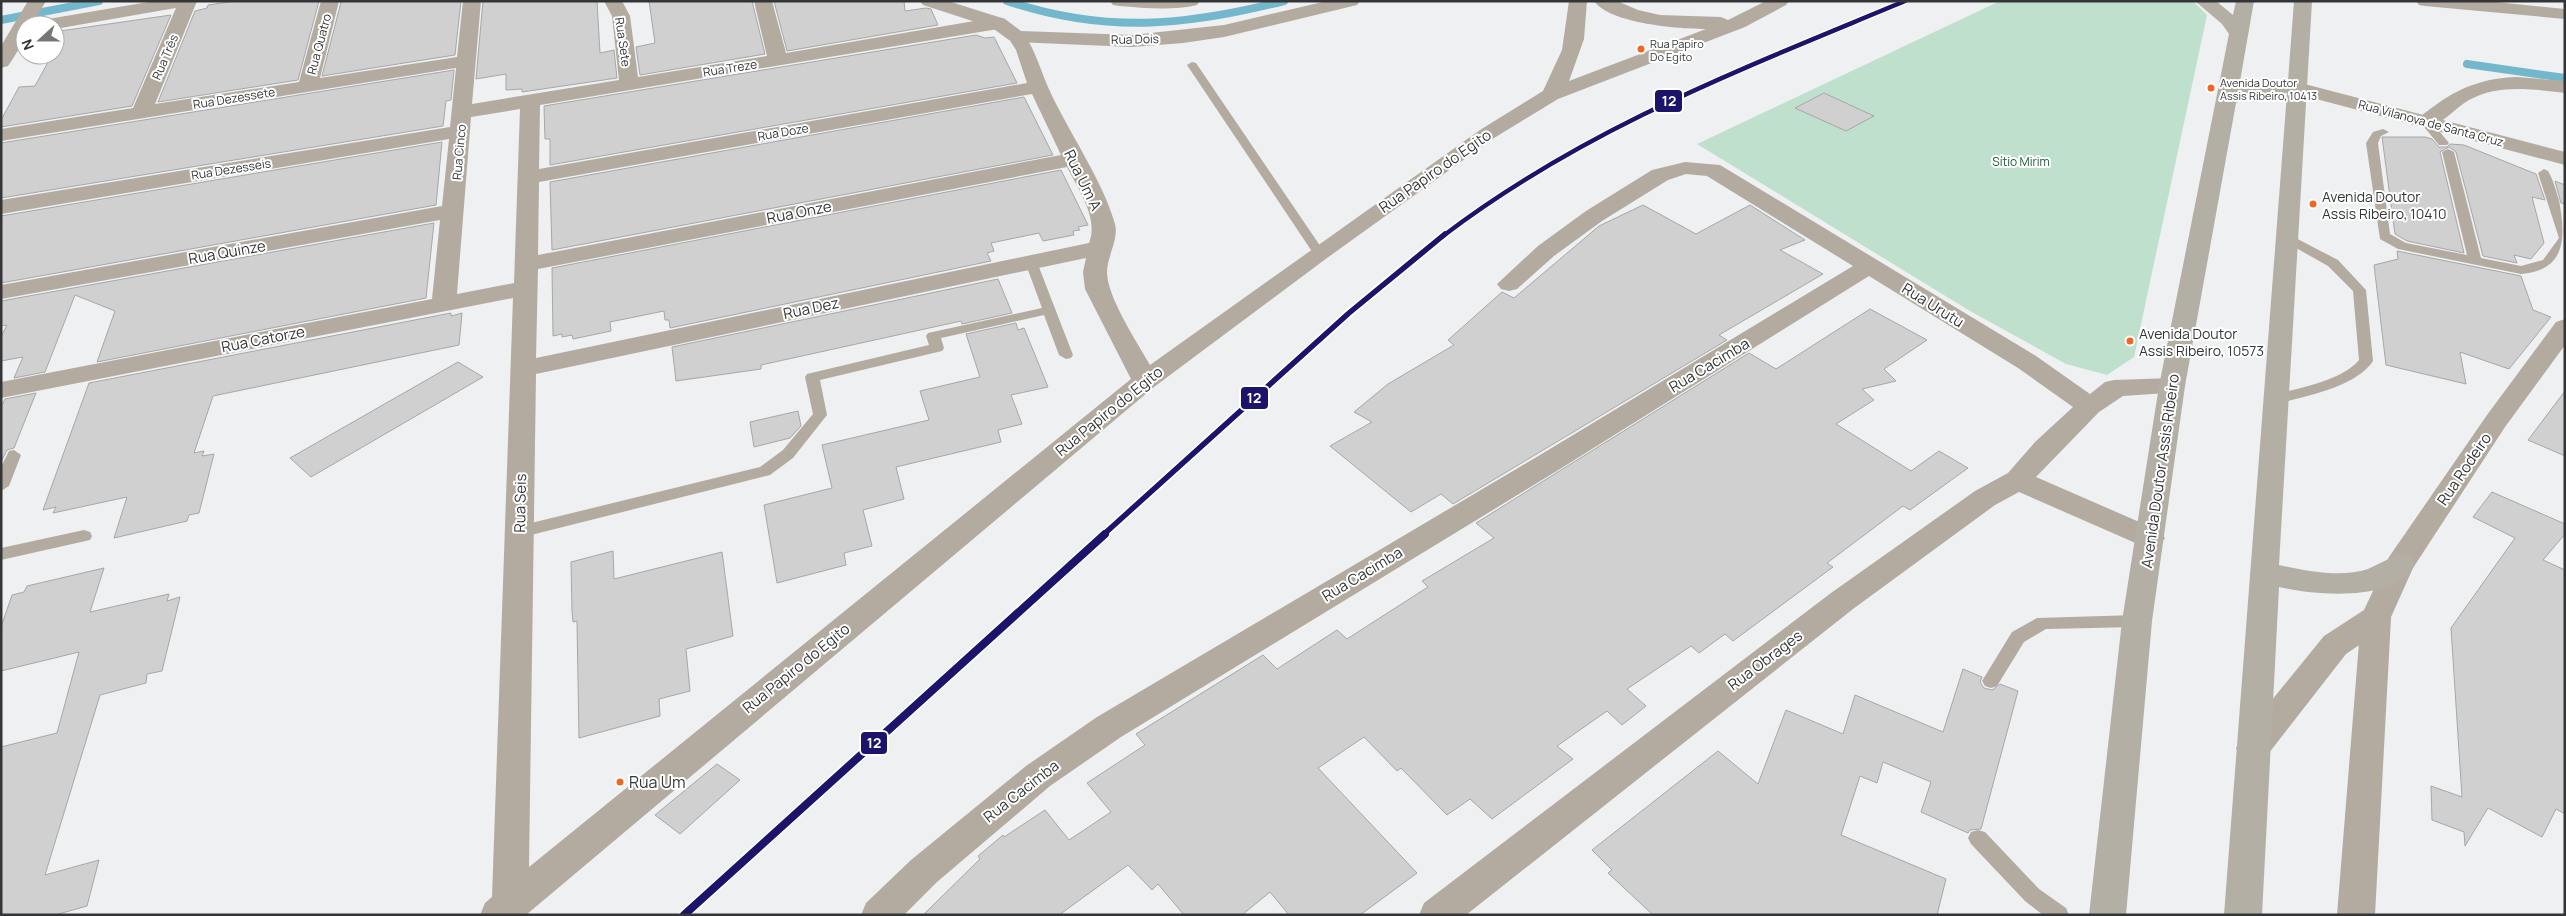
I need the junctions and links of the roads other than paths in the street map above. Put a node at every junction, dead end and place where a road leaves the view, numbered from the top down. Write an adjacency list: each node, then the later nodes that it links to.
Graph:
1 (188, 1): 20 (street); 37 (street, Rua Três)
2 (330, 1): 30 (street, Rua Quatro)
3 (472, 1): 26 (street, Rua Cinco)
4 (613, 1): 29 (street, Rua Sete)
5 (763, 1): 25 (street)
6 (929, 1): 22 (street, Rua Dois)
7 (1191, 1): 16 (street)
8 (1351, 1): 22 (street, Rua Dois)
9 (1578, 1): 34 (street)
10 (1603, 1): 21 (street)
11 (1780, 1): 21 (street, Rua Papiro do Egito)
12 (2204, 1): 23 (main road)
13 (2245, 1): 23 (main road, Avenida Doutor Assis Ribeiro)
14 (2304, 1): 33 (main road)
15 (2425, 1): 18 (street)
16 (1125, 2)
17 (35, 3): 19 (street)
18 (2565, 14)
19 (29, 15)
20 (65, 22)
21 (1738, 23): 34 (street, Rua Papiro do Egito)
22 (1009, 30): 25 (street, Rua Treze); 31 (street, Rua Um A)
23 (2238, 34): 35 (main road, Avenida Doutor Assis Ribeiro)
24 (15, 39): 27 (street)
25 (778, 60): 29 (street, Rua Treze)
26 (466, 61): 30 (street, Rua Dezessete); 38 (street, Rua Cinco)
27 (1, 62)
28 (1192, 65): 50 (lane)
29 (629, 85): 36 (street, Rua Treze)
30 (308, 86): 37 (street, Rua Dezessete)
31 (1038, 87): 42 (street, Rua Um A); 45 (street, Rua Doze)
32 (2565, 87): 39 (street)
33 (2297, 88): 35 (main road); 39 (street, Rua Vilanova de Santa Cruz); 48 (main road)
34 (1552, 95): 50 (street, Rua Papiro do Egito)
35 (2227, 100): 63 (main road, Avenida Doutor Assis Ribeiro)
36 (530, 102): 38 (street, Rua Treze); 45 (street, Rua Seis)
37 (141, 113): 41 (street, Rua Dezessete)
38 (462, 122): 46 (street, Rua Dezesseis); 47 (street, Rua Cinco)
39 (2426, 122): 43 (street, Rua Vilanova de Santa Cruz); 51 (lane)
40 (2384, 132): 51 (lane)
41 (1, 135)
42 (1073, 159): 49 (street, Rua Um A); 54 (street, Rua Onze)
43 (2565, 159)
44 (2544, 173): 51 (lane)
45 (528, 177): 54 (street, Rua Seis)
46 (1, 208)
47 (453, 211): 56 (street, Rua Quinze); 57 (street, Rua Cinco)
48 (2286, 237): 65 (main road); 65 (lane)
49 (1098, 248): 52 (street, Rua Dez); 62 (street, Rua Um A)
50 (1319, 254): 62 (street, Rua Papiro do Egito)
51 (2475, 261)
52 (1031, 262): 58 (lane); 61 (street, Rua Dez)
53 (1869, 266): 55 (street, Rua Urutu); 66 (street, Rua Urutu); 82 (street, Rua Cacimba)
54 (525, 276): 57 (street, Rua Catorze); 61 (street, Rua Seis)
55 (1509, 284)
56 (1, 292)
57 (444, 303): 64 (street, Rua Catorze)
58 (1049, 310): 60 (lane); 70 (lane)
59 (2565, 327): 74 (street, Rua Rodeiro)
60 (1066, 355)
61 (523, 369): 70 (street, Rua Seis)
62 (1146, 381): 81 (street, Rua Papiro do Egito)
63 (2172, 386): 66 (street); 72 (main road, Avenida Doutor Assis Ribeiro)
64 (1, 390)
65 (2276, 399): 75 (main road)
66 (2090, 406): 68 (street, Rua Obrages)
67 (14, 455): 69 (lane)
68 (2018, 480): 72 (street); 83 (street, Rua Obrages)
69 (1, 486)
70 (519, 532): 81 (street, Rua Seis)
71 (84, 536): 73 (lane)
72 (2150, 538): 77 (main road, Avenida Doutor Assis Ribeiro)
73 (1, 554)
74 (2400, 565): 75 (main road); 76 (street, Rua Rodeiro)
75 (2264, 573): 79 (main road)
76 (2376, 618): 79 (street); 87 (street, Rua Rodeiro)
77 (2137, 621): 78 (lane); 85 (main road, Avenida Doutor Assis Ribeiro)
78 (1991, 681)
79 (2253, 748): 86 (main road)
80 (1978, 838): 84 (lane)
81 (504, 910)
82 (879, 915)
83 (1437, 915)
84 (2059, 915)
85 (2107, 915)
86 (2243, 915)
87 (2356, 915)

